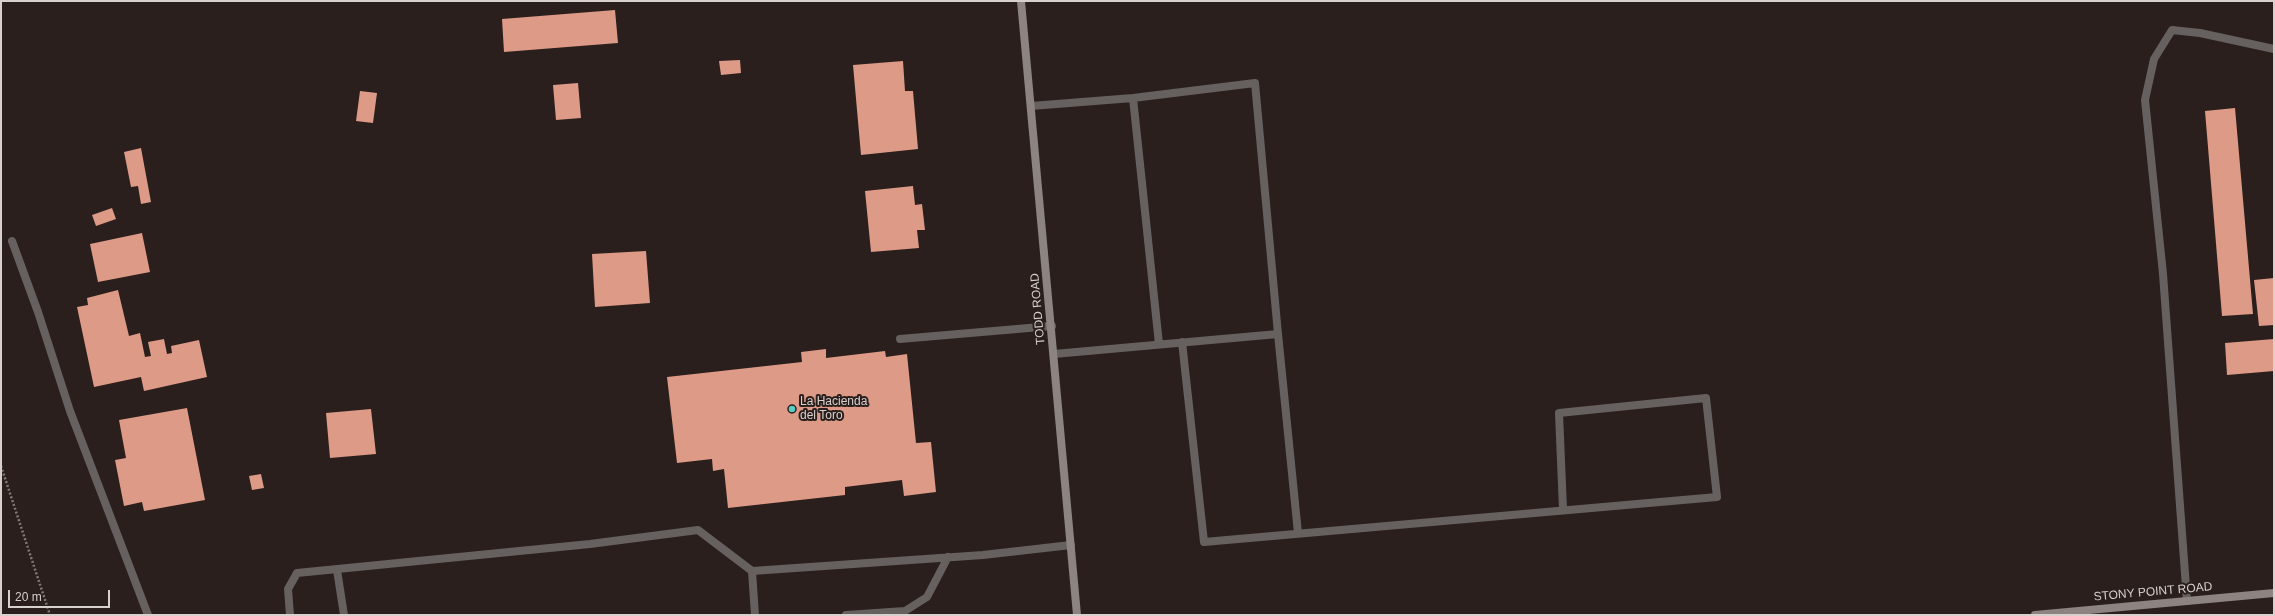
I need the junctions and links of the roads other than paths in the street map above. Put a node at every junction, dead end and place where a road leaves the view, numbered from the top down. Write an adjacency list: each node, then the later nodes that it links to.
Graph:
1 (1021, 1): 4 (main road, TODD ROAD)
2 (2274, 49): 19 (lane)
3 (1133, 98): 4 (lane); 7 (lane); 10 (lane)
4 (1031, 106): 6 (main road, TODD ROAD)
5 (12, 241): 20 (lane)
6 (1052, 326): 8 (lane); 11 (main road, TODD ROAD)
7 (1278, 334): 9 (lane); 13 (lane)
8 (900, 340)
9 (1182, 342): 10 (lane); 13 (lane)
10 (1159, 344): 11 (lane)
11 (1054, 354): 14 (main road, TODD ROAD)
12 (1563, 509): 12 (lane); 13 (lane)
13 (1298, 533)
14 (1071, 545): 15 (lane); 25 (main road, TODD ROAD)
15 (948, 557): 17 (lane); 24 (lane)
16 (337, 570): 17 (lane); 21 (lane); 22 (lane)
17 (752, 571): 23 (lane)
18 (2274, 593): 19 (main road, STONY POINT ROAD)
19 (2186, 602): 26 (main road, STONY POINT ROAD)
20 (148, 615)
21 (290, 615)
22 (344, 615)
23 (755, 615)
24 (846, 615)
25 (1077, 615)
26 (2034, 615)

